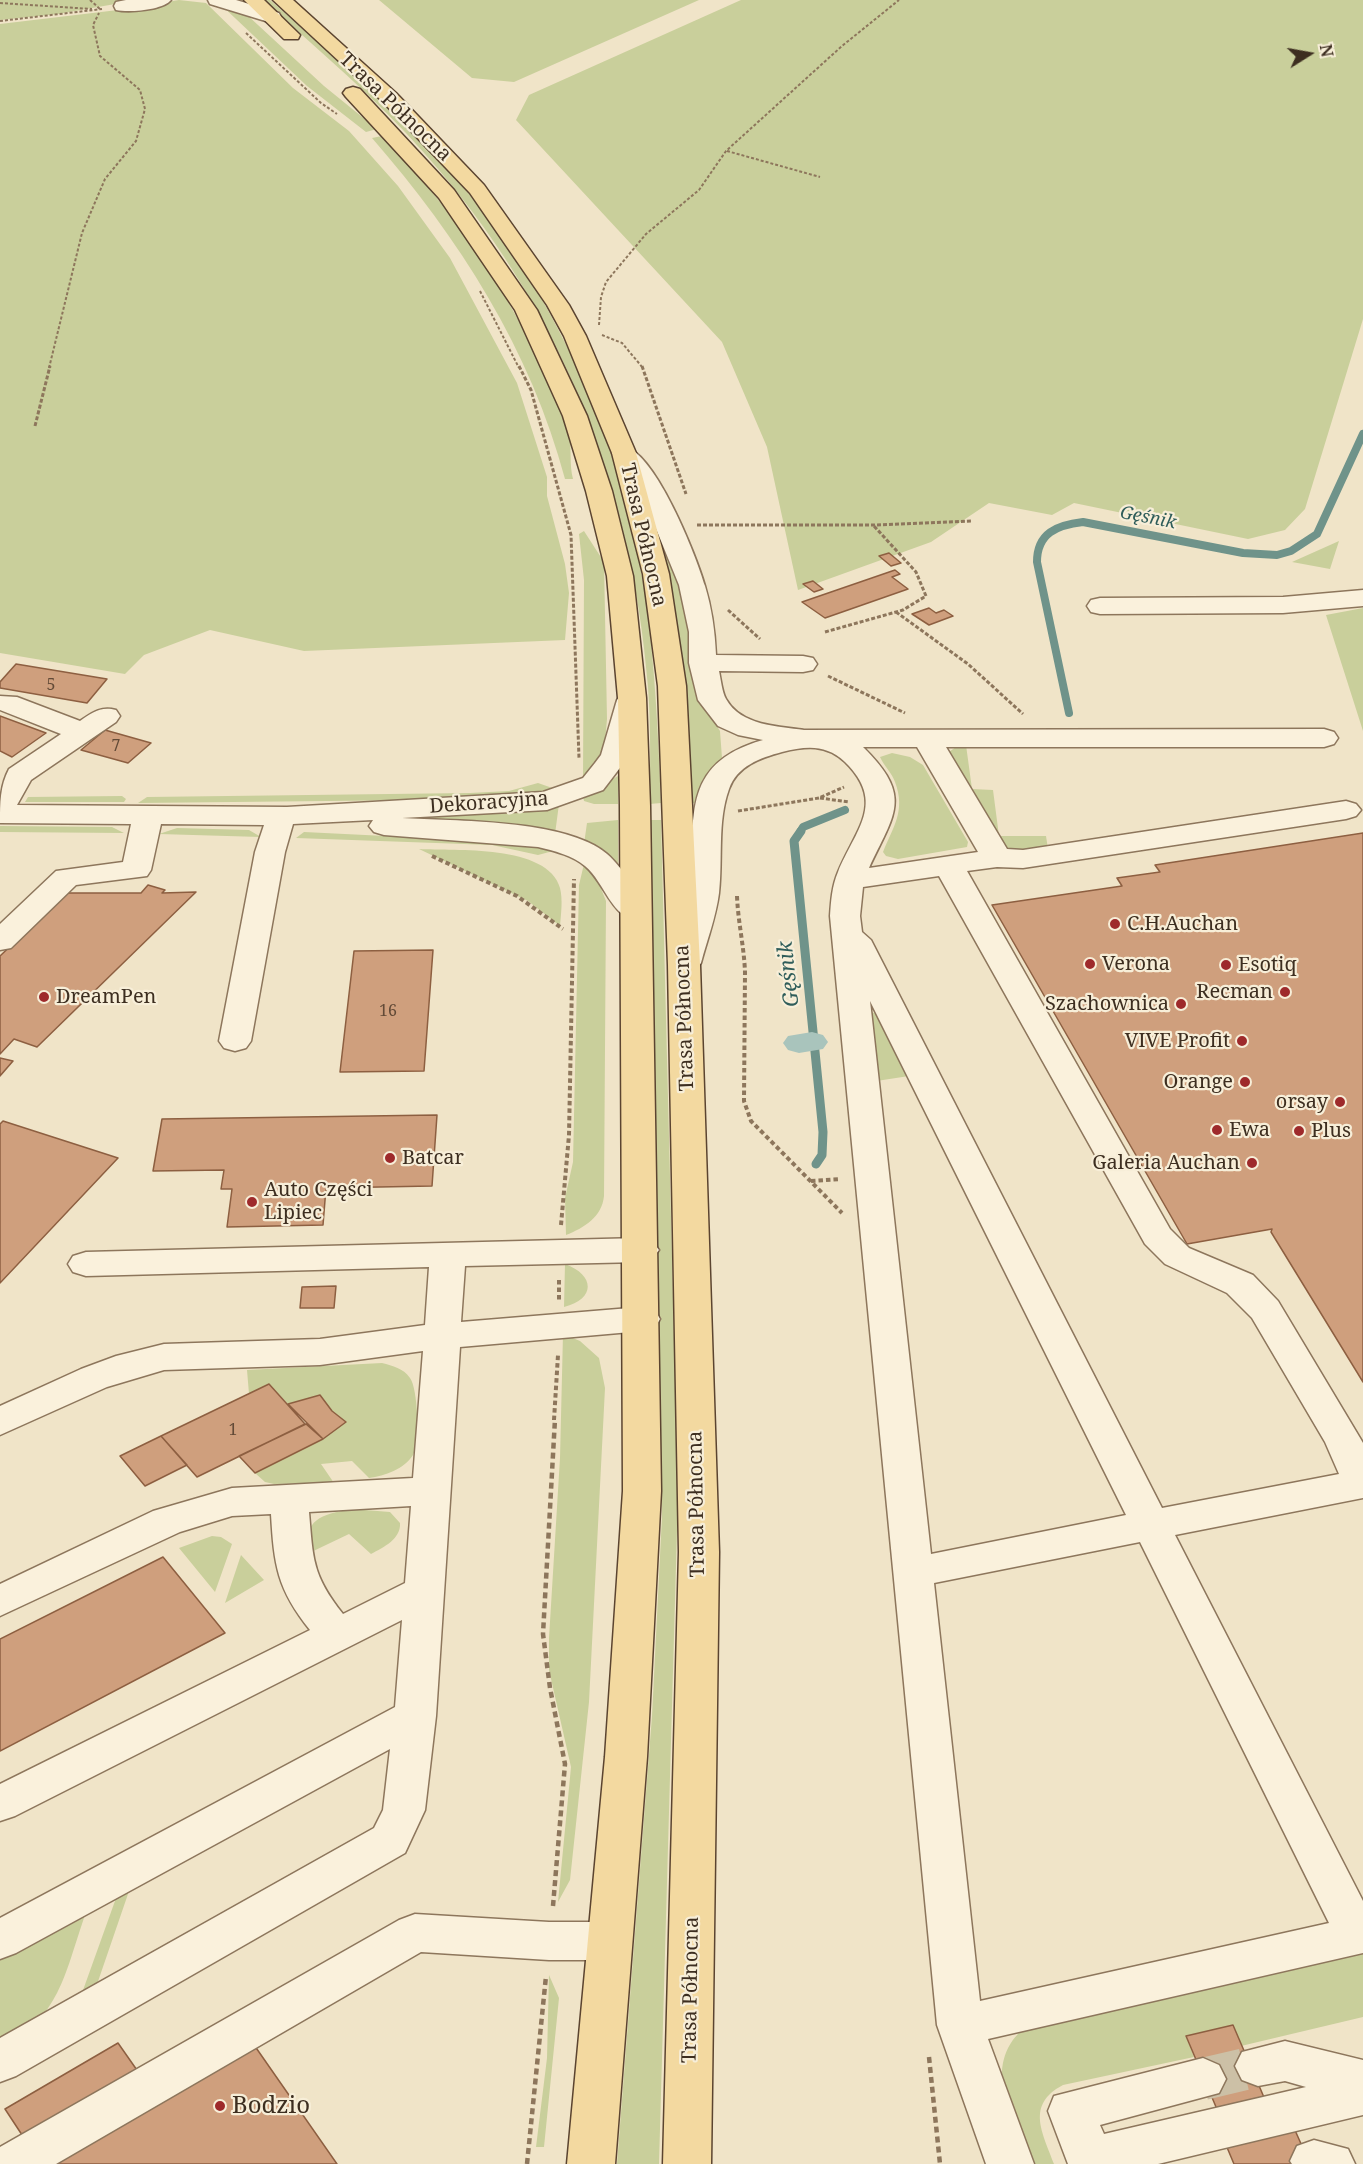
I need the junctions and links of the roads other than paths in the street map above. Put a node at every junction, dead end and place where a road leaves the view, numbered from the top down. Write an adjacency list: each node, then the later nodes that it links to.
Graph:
1 (149, 0): 2 (street)
2 (162, 0)
3 (217, 0): 5 (street)
4 (253, 0): 5 (main road, Trasa Północna)
5 (277, 8): 6 (main road, Trasa Północna); 8 (main road, Trasa Północna)
6 (307, 49)
7 (342, 82): 15 (main road, Trasa Północna)
8 (624, 453): 13 (street); 35 (main road, Trasa Północna)
9 (1363, 585): 11 (street)
10 (1363, 598): 11 (street)
11 (1321, 600): 12 (street)
12 (1100, 606)
13 (703, 663): 14 (street); 18 (street)
14 (803, 664)
15 (632, 698): 28 (street, Dekoracyjna); 32 (main road, Trasa Północna)
16 (7, 703): 19 (street)
17 (106, 716): 19 (street)
18 (728, 720): 22 (street); 23 (street)
19 (82, 732): 24 (street)
20 (937, 738): 21 (street); 22 (street); 29 (street)
21 (1324, 738)
22 (817, 739): 23 (street); 31 (street)
23 (732, 762): 35 (street)
24 (0, 810)
25 (1346, 810): 29 (street)
26 (0, 814): 27 (street, Dekoracyjna)
27 (148, 815): 28 (street, Dekoracyjna); 34 (street)
28 (284, 816): 32 (street, Dekoracyjna); 36 (street)
29 (998, 858): 30 (street)
30 (949, 866): 31 (street); 43 (street)
31 (850, 880): 33 (street)
32 (636, 912): 37 (main road, Trasa Północna)
33 (844, 916): 46 (street); 47 (street)
34 (0, 941)
35 (684, 965): 65 (main road, Trasa Północna)
36 (235, 1041)
37 (640, 1250): 38 (street); 40 (main road, Trasa Północna)
38 (448, 1254): 39 (street); 41 (street)
39 (86, 1264)
40 (642, 1319): 41 (street); 55 (main road, Trasa Północna)
41 (441, 1336): 42 (street); 44 (street)
42 (0, 1422)
43 (1363, 1484): 46 (street)
44 (431, 1491): 45 (street); 48 (street)
45 (289, 1499): 49 (street); 50 (street)
46 (1151, 1525): 47 (street); 53 (street)
47 (913, 1572): 56 (street)
48 (424, 1591): 50 (street); 51 (street)
49 (0, 1601)
50 (337, 1635): 52 (street)
51 (415, 1716): 54 (street); 57 (street)
52 (0, 1804)
53 (1360, 1934): 56 (street)
54 (0, 1940)
55 (610, 1941): 63 (street); 64 (main road, Trasa Północna)
56 (960, 2025): 66 (street)
57 (0, 2062)
58 (1258, 2066): 60 (street)
59 (1203, 2079): 62 (street)
60 (1363, 2081)
61 (1363, 2094): 62 (street)
62 (1091, 2161)
63 (13, 2164)
64 (591, 2164)
65 (687, 2164)
66 (1010, 2164)

